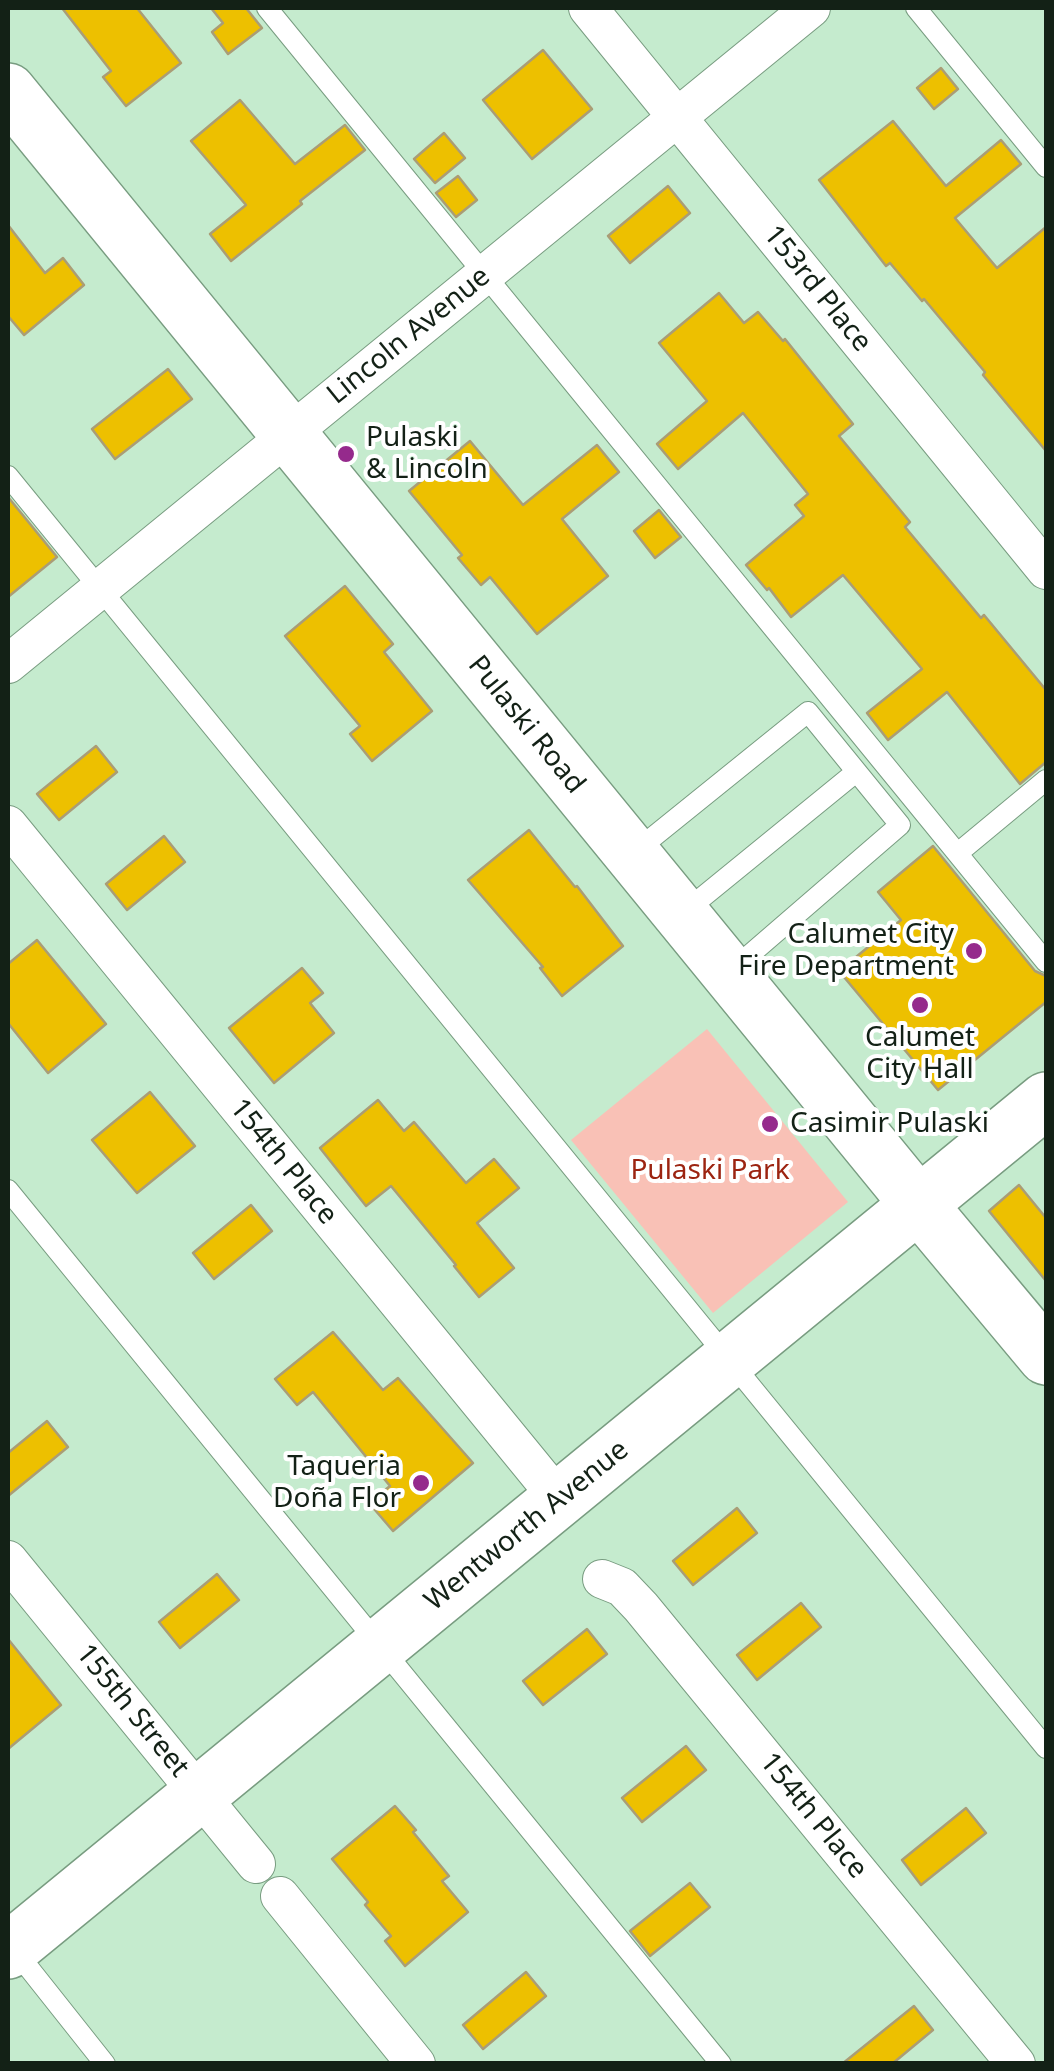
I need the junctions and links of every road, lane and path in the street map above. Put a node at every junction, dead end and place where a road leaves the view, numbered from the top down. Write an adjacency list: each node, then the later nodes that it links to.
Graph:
1 (267, 8): 8 (lane)
2 (588, 8): 6 (street, 153rd Place)
3 (811, 8): 6 (street, Lincoln Avenue)
4 (916, 8): 7 (lane)
5 (8, 91): 9 (street, Pulaski Road)
6 (677, 117): 8 (street, Lincoln Avenue); 11 (street, 153rd Place)
7 (1046, 167)
8 (485, 274): 9 (street, Lincoln Avenue); 17 (lane)
9 (289, 435): 12 (street, Lincoln Avenue); 18 (street, Pulaski Road)
10 (8, 476): 12 (lane)
11 (1046, 570)
12 (100, 589): 13 (street, Lincoln Avenue); 26 (lane)
13 (8, 664)
14 (856, 772): 18 (lane); 19 (lane); 21 (lane)
15 (1046, 780): 17 (lane)
16 (8, 826): 27 (street, 154th Place)
17 (958, 853): 20 (lane)
18 (632, 854): 19 (street, Pulaski Road)
19 (681, 914): 21 (street, Pulaski Road)
20 (1046, 962)
21 (729, 973): 24 (street, Pulaski Road)
22 (1046, 1100): 24 (street, Wentworth Avenue)
23 (8, 1190): 30 (lane)
24 (919, 1204): 25 (street, Pulaski Road); 26 (street, Wentworth Avenue)
25 (1046, 1357)
26 (729, 1360): 27 (street, Wentworth Avenue); 31 (lane)
27 (559, 1500): 30 (street, Wentworth Avenue)
28 (8, 1560): 32 (street, 155th Street)
29 (602, 1579): 39 (street, 154th Place)
30 (380, 1646): 32 (street, Wentworth Avenue); 38 (lane)
31 (1046, 1748)
32 (200, 1794): 33 (street, 155th Street); 35 (street, Wentworth Avenue)
33 (256, 1864)
34 (280, 1896): 37 (street)
35 (9, 1947): 36 (lane)
36 (105, 2064)
37 (416, 2064)
38 (721, 2064)
39 (1016, 2064)

